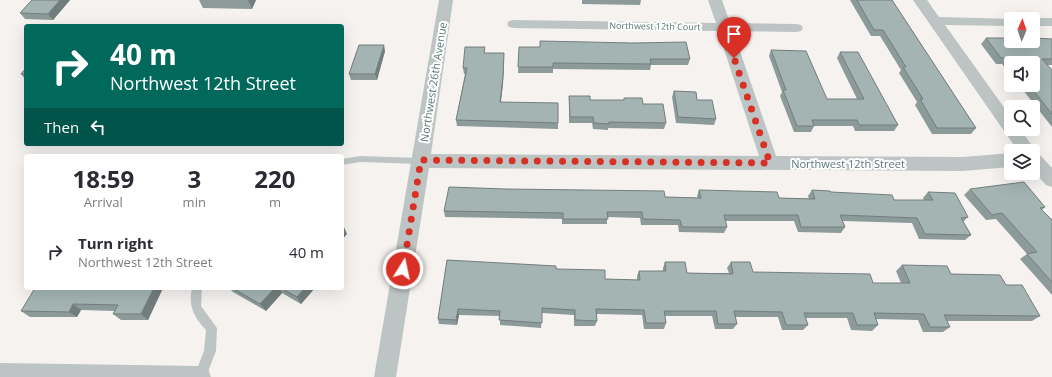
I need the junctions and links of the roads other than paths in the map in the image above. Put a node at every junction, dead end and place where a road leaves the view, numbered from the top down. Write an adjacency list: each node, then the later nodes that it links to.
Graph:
1 (446, 0): 12 (street, Northwest 26th Avenue)
2 (715, 0): 9 (street)
3 (920, 0): 4 (street)
4 (935, 21): 5 (street); 11 (street)
5 (1004, 22)
6 (1040, 22): 7 (street)
7 (1052, 22)
8 (514, 24): 9 (street, Northwest 12th Court)
9 (724, 27): 10 (street, Northwest 12th Court); 15 (street)
10 (796, 28)
11 (1004, 119)
12 (421, 160): 14 (lane); 15 (street, Northwest 12th Street); 21 (street, Northwest 26th Avenue)
13 (1004, 161): 15 (street, Northwest 12th Street)
14 (344, 162)
15 (770, 163)
16 (1040, 167): 17 (street)
17 (1052, 180)
18 (196, 290): 20 (lane)
19 (0, 374): 20 (street)
20 (200, 377)
21 (385, 377)

